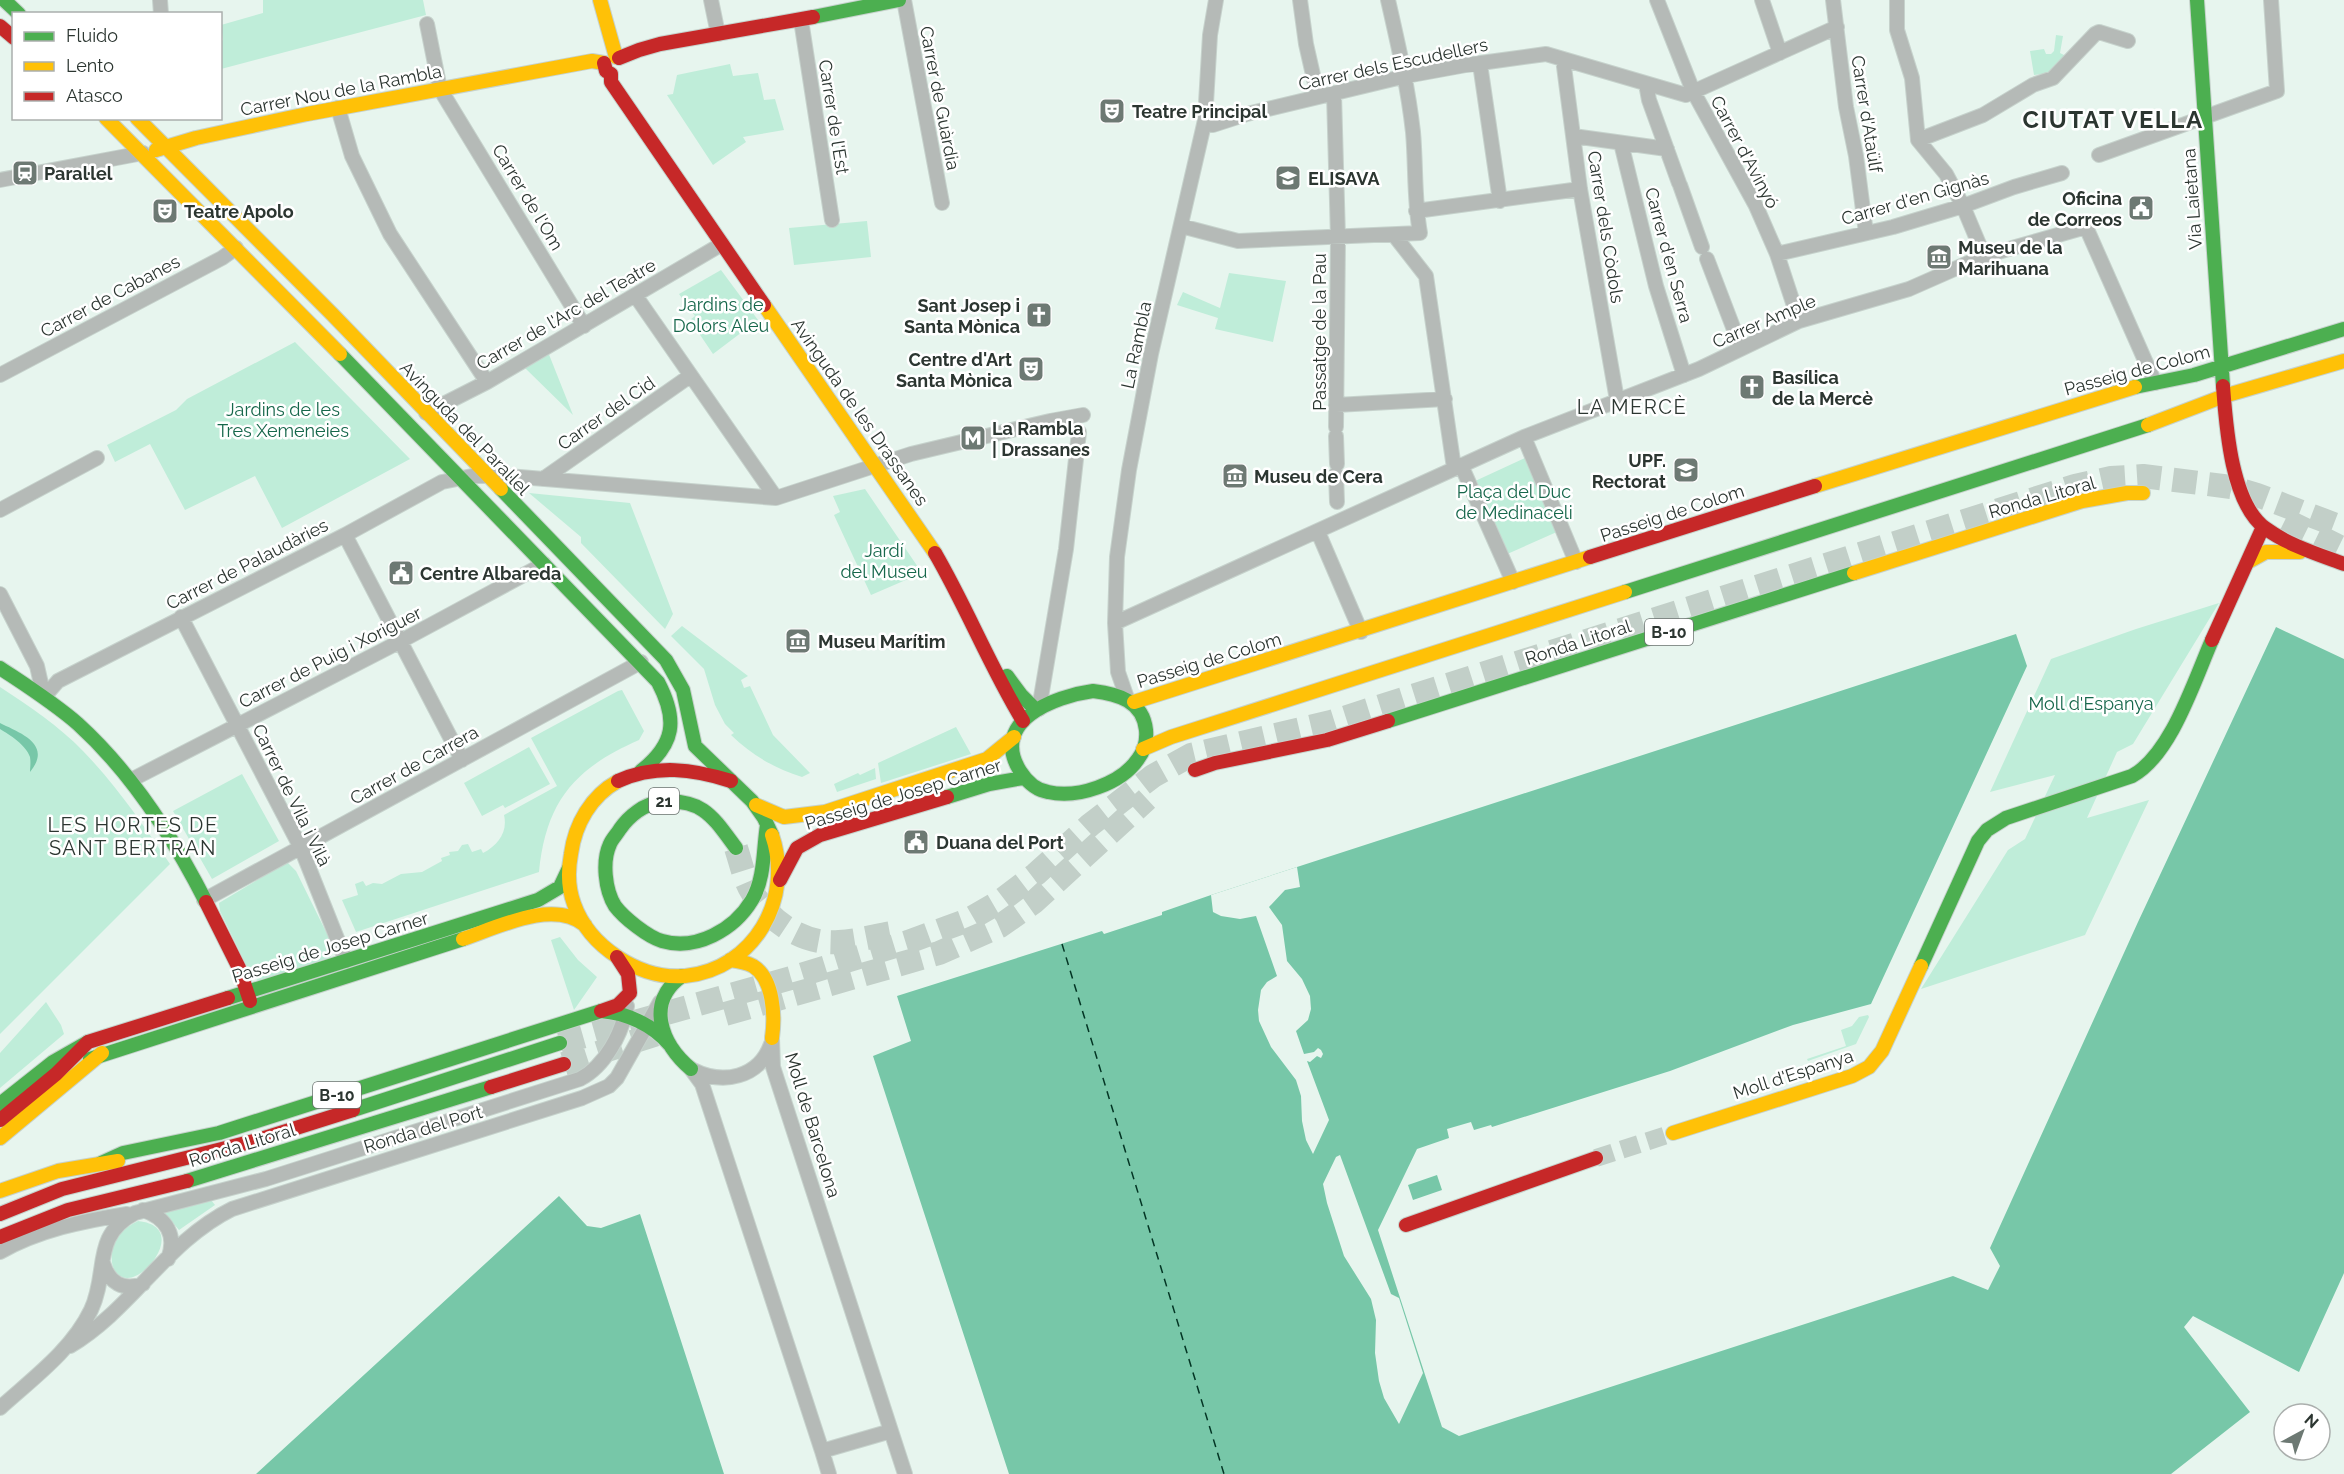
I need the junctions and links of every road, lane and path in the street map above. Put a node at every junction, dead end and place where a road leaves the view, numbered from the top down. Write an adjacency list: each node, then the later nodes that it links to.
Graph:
1 (4, 0): 14 (main road)
2 (600, 0): 24 (main road)
3 (711, 0): 19 (street)
4 (901, 0): 15 (main road, Carrer Nou de la Rambla); 48 (street, Carrer de Guàrdia)
5 (1216, 0): 36 (street, La Rambla)
6 (1300, 0): 31 (street)
7 (1388, 0): 26 (street)
8 (1657, 0): 29 (street, Carrer d'Avinyó)
9 (1762, 0): 22 (street)
10 (1833, 0): 18 (street, Carrer d'Ataülf)
11 (1897, 0): 38 (street)
12 (2197, 0): 33 (main road, Via Laietana)
13 (2271, 0): 33 (street)
14 (17, 12)
15 (801, 20): 19 (main road, Carrer Nou de la Rambla); 51 (street, Carrer de l'Est)
16 (427, 24): 28 (street, Carrer de l'Om)
17 (0, 26): 20 (main road)
18 (1837, 27): 22 (street); 53 (street, Carrer d'Ataülf)
19 (718, 34): 24 (main road, Carrer Nou de la Rambla)
20 (12, 36)
21 (2128, 41): 38 (street)
22 (1780, 53): 29 (street)
23 (1563, 59): 25 (street, Carrer dels Escudellers); 27 (street, Carrer dels Escudellers); 37 (street, Carrer dels Còdols)
24 (614, 63): 28 (main road, Carrer Nou de la Rambla); 56 (main road, Avinguda de les Drassanes); 81 (main road, Avinguda de les Drassanes)
25 (1480, 64): 26 (street, Carrer dels Escudellers); 47 (street)
26 (1406, 76): 30 (street, Carrer dels Escudellers); 50 (street)
27 (1646, 84): 29 (street, Carrer dels Escudellers); 41 (street)
28 (440, 88): 32 (main road, Carrer Nou de la Rambla); 62 (street, Carrer de l'Om)
29 (1693, 91): 58 (street, Carrer d'Avinyó)
30 (1334, 94): 31 (street, Carrer dels Escudellers); 55 (street, Passatge de la Pau)
31 (1318, 97): 36 (street, Carrer dels Escudellers)
32 (338, 108): 40 (main road, Carrer Nou de la Rambla); 70 (street)
33 (2205, 118): 43 (street); 66 (main road, Via Laietana)
34 (108, 120): 42 (main road, Avinguda del Paral·lel)
35 (141, 120): 40 (main road, Avinguda del Paral·lel)
36 (1204, 124): 52 (street, La Rambla)
37 (1573, 136): 39 (street); 46 (street, Carrer dels Còdols)
38 (1918, 140): 49 (street)
39 (1621, 143): 41 (street); 68 (street, Carrer d'en Serra)
40 (166, 147): 42 (main road, Carrer Nou de la Rambla); 76 (main road, Avinguda del Paral·lel)
41 (1667, 150): 64 (street)
42 (143, 153): 45 (street, Carrer Nou de la Rambla); 57 (main road, Avinguda del Paral·lel)
43 (2099, 155)
44 (2062, 173): 49 (street, Carrer d'en Gignàs)
45 (0, 180)
46 (1580, 189): 47 (street); 74 (street, Carrer dels Còdols)
47 (1500, 201): 50 (street)
48 (942, 203)
49 (1963, 206): 53 (street, Carrer d'en Gignàs); 59 (street)
50 (1416, 211): 54 (street)
51 (832, 220)
52 (1181, 226): 55 (street); 100 (street, La Rambla)
53 (1866, 233): 58 (street, Carrer d'en Gignàs)
54 (1394, 235): 55 (street); 73 (street)
55 (1338, 238): 75 (street, Passatge de la Pau)
56 (722, 244): 60 (street, Carrer de l'Arc del Teatre); 81 (main road, Avinguda de les Drassanes)
57 (236, 248): 67 (street, Carrer de Cabanes); 83 (main road, Avinguda del Paral·lel)
58 (1776, 254): 61 (street, Carrer d'Avinyó)
59 (1984, 256): 61 (street, Carrer Ample); 71 (street, Carrer Ample)
60 (635, 295): 62 (street, Carrer de l'Arc del Teatre); 69 (street)
61 (1799, 321): 64 (street, Carrer Ample)
62 (584, 326): 70 (street, Carrer de l'Arc del Teatre)
63 (2344, 329): 66 (main road, Passeig de Colom)
64 (1740, 348): 68 (street, Carrer Ample)
65 (2344, 361): 72 (main road)
66 (2223, 366): 71 (main road, Passeig de Colom); 72 (main road, Via Laietana)
67 (0, 375)
68 (1684, 375): 74 (street, Carrer Ample)
69 (690, 376): 84 (street, Carrer del Cid); 86 (street)
70 (487, 382): 76 (street, Carrer de l'Arc del Teatre)
71 (2155, 382): 93 (main road, Passeig de Colom)
72 (2224, 396): 89 (main road, Via Laietana); 111 (main road)
73 (1445, 399): 75 (street); 82 (street)
74 (1617, 400): 79 (street, Carrer Ample)
75 (1336, 405): 88 (street, Passatge de la Pau)
76 (426, 413): 83 (main road, Avinguda del Paral·lel)
77 (1083, 415): 81 (street)
78 (1079, 432): 107 (street)
79 (1524, 437): 82 (street, Carrer Ample); 93 (street)
80 (97, 458): 87 (street)
81 (880, 465): 86 (street); 107 (main road, Avinguda de les Drassanes); 108 (main road, Avinguda de les Drassanes)
82 (1458, 467): 88 (street, Carrer Ample); 97 (street)
83 (473, 476): 84 (street); 91 (street, Carrer de Palaudàries); 95 (main road, Avinguda del Paral·lel); 117 (main road, Avinguda del Paral·lel)
84 (543, 480): 86 (street)
85 (2143, 493): 113 (main road, Ronda Litoral / B-10)
86 (776, 498)
87 (0, 510)
88 (1337, 512): 90 (street, Carrer Ample)
89 (2263, 527): 92 (main road); 94 (main road, Moll d'Espanya)
90 (1318, 532): 100 (street, Carrer Ample); 101 (street)
91 (345, 535): 99 (street, Carrer de Palaudàries); 102 (street)
92 (2311, 553): 94 (main road); 96 (main road)
93 (1576, 562): 97 (main road, Passeig de Colom)
94 (2248, 562): 147 (main road, Moll d'Espanya)
95 (544, 564): 102 (street, Carrer de Puig i Xoriguer); 103 (main road, Avinguda del Paral·lel)
96 (2344, 564)
97 (1513, 582): 101 (main road, Passeig de Colom)
98 (0, 594): 105 (street)
99 (181, 617): 105 (street, Carrer de Palaudàries); 109 (street, Carrer de Vila i Vilà)
100 (1115, 623): 106 (street, La Rambla)
101 (1361, 632): 106 (main road, Passeig de Colom)
102 (401, 642): 109 (street, Carrer de Puig i Xoriguer); 112 (street)
103 (641, 662): 112 (street, Carrer de Carrera); 114 (main road, Avinguda del Paral·lel)
104 (0, 668): 105 (main road)
105 (44, 697): 116 (main road)
106 (1130, 700): 107 (main road); 111 (main road)
107 (1038, 710): 108 (main road)
108 (1023, 721): 110 (main road)
109 (238, 725): 116 (street, Carrer de Puig i Xoriguer); 120 (street, Carrer de Vila i Vilà)
110 (1014, 737): 115 (main road); 118 (main road, Passeig de Josep Carner)
111 (1143, 749): 115 (main road)
112 (462, 760): 120 (street, Carrer de Carrera)
113 (1195, 770)
114 (640, 772): 117 (main road); 122 (main road)
115 (1023, 778): 123 (main road, Passeig de Josep Carner)
116 (131, 780): 124 (main road)
117 (732, 781): 118 (main road)
118 (756, 805): 119 (main road)
119 (767, 825): 121 (main road, 21); 123 (main road)
120 (301, 848): 124 (street, Carrer de Carrera); 128 (street, Carrer de Vila i Vilà)
121 (736, 848)
122 (568, 868): 125 (main road); 128 (main road, Passeig de Josep Carner)
123 (779, 882): 127 (main road)
124 (204, 900): 130 (main road)
125 (587, 928): 126 (main road); 133 (main road, Passeig de Josep Carner)
126 (616, 956): 129 (main road); 131 (main road)
127 (730, 960): 129 (main road); 137 (main road)
128 (346, 961): 130 (main road, Passeig de Josep Carner)
129 (682, 976): 132 (main road)
130 (248, 991): 133 (main road); 138 (main road, Passeig de Josep Carner)
131 (630, 993): 134 (main road, B-10); 135 (street, Ronda del Port)
132 (660, 1002): 136 (street, Ronda del Port); 140 (main road)
133 (251, 1005): 141 (main road, Passeig de Josep Carner)
134 (601, 1011): 135 (main road); 151 (main road, B-10)
135 (625, 1015): 136 (main road); 153 (street, Ronda del Port)
136 (645, 1026): 140 (main road); 158 (street, Ronda del Port)
137 (772, 1038): 143 (street, Moll de Barcelona); 165 (street, Moll de Barcelona)
138 (88, 1042): 144 (main road); 145 (main road, Passeig de Josep Carner)
139 (560, 1043): 149 (main road, Ronda Litoral / B-10)
140 (671, 1047): 143 (main road)
141 (102, 1053): 144 (main road, Passeig de Josep Carner); 148 (main road)
142 (564, 1064): 156 (main road, Ronda Litoral / B-10)
143 (691, 1069): 166 (street)
144 (56, 1074): 146 (main road)
145 (0, 1104)
146 (0, 1120)
147 (1673, 1133)
148 (0, 1138)
149 (239, 1144): 151 (main road, B-10); 154 (main road, Ronda Litoral / B-10)
150 (1596, 1158): 155 (main road)
151 (101, 1162): 152 (main road, B-10)
152 (0, 1191)
153 (139, 1211): 157 (street); 158 (street); 159 (street, Ronda del Port)
154 (0, 1214)
155 (1406, 1225)
156 (0, 1237)
157 (0, 1252)
158 (168, 1259): 161 (street, Ronda del Port)
159 (103, 1261): 160 (street); 163 (street, Ronda del Port)
160 (110, 1280): 161 (street); 162 (street)
161 (144, 1283): 162 (street, Ronda del Port)
162 (124, 1303): 163 (street, Ronda del Port)
163 (64, 1350): 164 (street, Ronda del Port)
164 (0, 1408)
165 (891, 1431): 166 (street); 168 (street, Moll de Barcelona)
166 (822, 1451): 167 (street)
167 (829, 1474)
168 (905, 1474)

